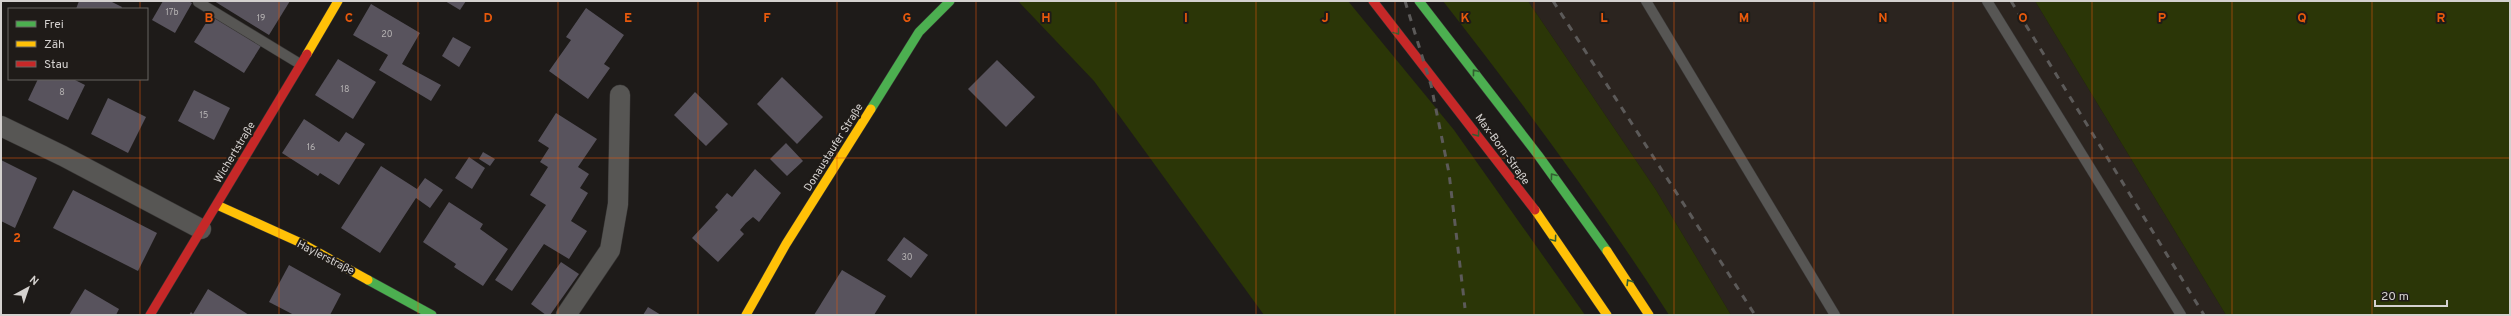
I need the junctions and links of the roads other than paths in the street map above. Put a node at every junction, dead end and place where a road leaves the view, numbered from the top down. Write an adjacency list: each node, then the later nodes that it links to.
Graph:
1 (338, 1): 8 (street, Wichertstraße)
2 (950, 1): 16 (street, Donaustaufer Straße)
3 (1373, 1): 17 (street, Max-Born-Straße, one-way to 17)
4 (1419, 1): 18 (street, one-way to 4)
5 (1646, 1): 19 (lane)
6 (1987, 1): 20 (lane)
7 (198, 2): 8 (lane)
8 (300, 64): 11 (street, Wichertstraße)
9 (620, 95): 15 (street)
10 (1, 126): 12 (street)
11 (217, 205): 12 (street, Wichertstraße); 14 (street, Haylerstraße)
12 (200, 228): 13 (street, Wichertstraße)
13 (150, 315)
14 (432, 315)
15 (566, 315)
16 (746, 315)
17 (1607, 315)
18 (1649, 315)
19 (1835, 315)
20 (2180, 315)

